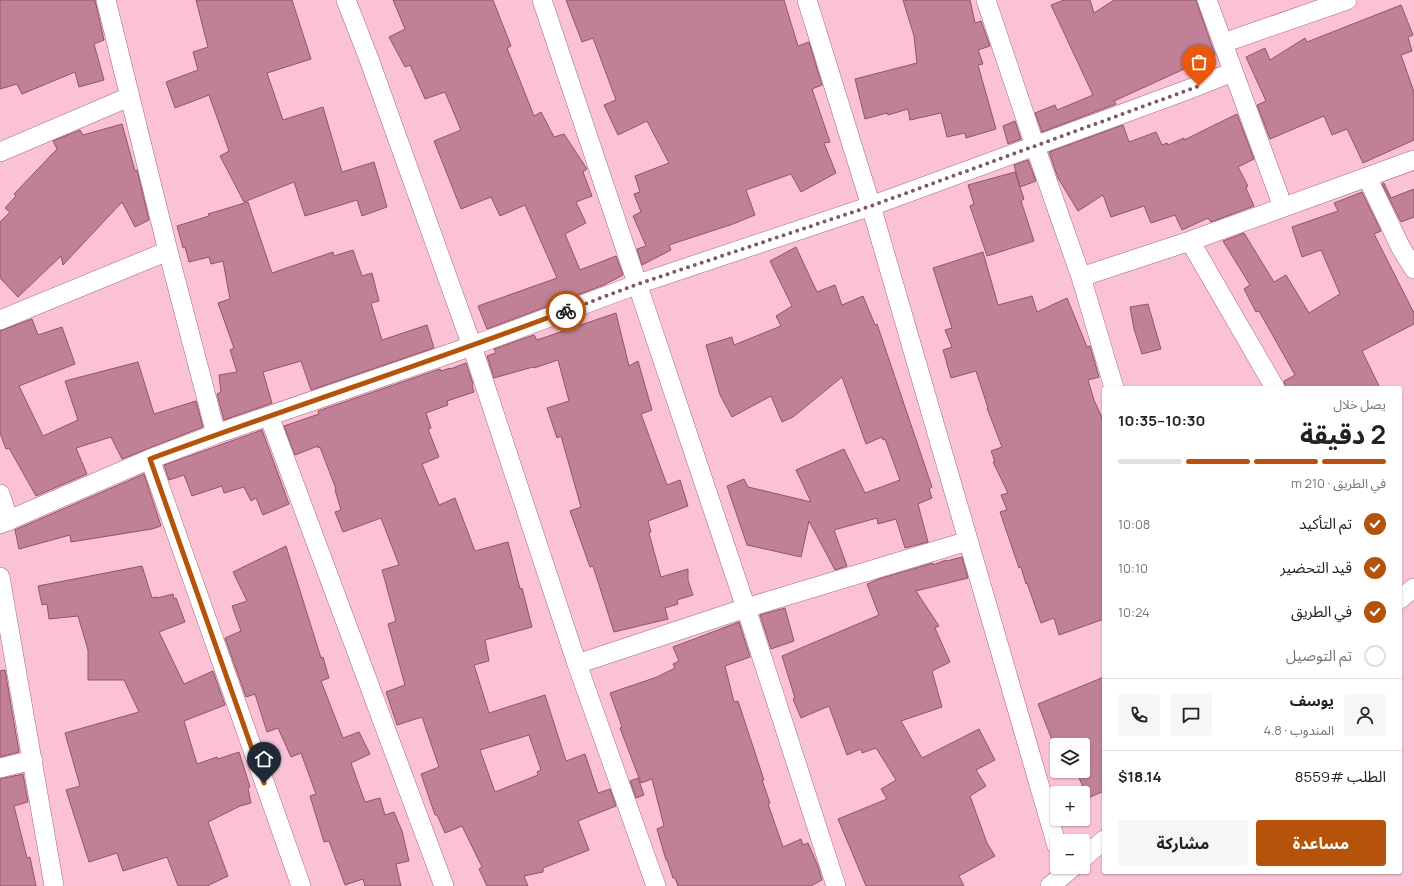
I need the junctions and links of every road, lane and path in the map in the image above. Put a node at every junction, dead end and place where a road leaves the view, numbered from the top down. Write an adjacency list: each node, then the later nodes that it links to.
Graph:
1 (106, 0): 10 (street)
2 (346, 0): 23 (street)
3 (542, 0): 21 (street)
4 (807, 0): 15 (street)
5 (986, 0): 11 (street)
6 (1207, 0): 8 (street)
7 (1347, 0): 8 (street)
8 (1223, 43): 9 (street)
9 (1233, 72): 11 (street); 16 (street)
10 (129, 97): 12 (street); 18 (street)
11 (1035, 146): 15 (street); 20 (street)
12 (0, 152)
13 (1414, 160): 14 (street)
14 (1367, 177): 16 (street); 19 (street)
15 (871, 206): 21 (street); 31 (street)
16 (1283, 207): 17 (street)
17 (1190, 241): 20 (street); 25 (street)
18 (168, 251): 22 (street); 27 (street)
19 (1414, 269)
20 (1081, 277): 24 (street)
21 (638, 284): 23 (street); 35 (street)
22 (0, 320)
23 (472, 346): 26 (street); 36 (street)
24 (1113, 386)
25 (1274, 386)
26 (269, 416): 27 (street); 46 (street)
27 (216, 434): 28 (street)
28 (150, 459): 30 (street); 45 (street)
29 (0, 494): 30 (street)
30 (4, 523)
31 (968, 541): 35 (street); 39 (street)
32 (0, 577): 37 (street)
33 (1414, 588): 34 (street)
34 (1402, 597)
35 (746, 608): 36 (street); 47 (street)
36 (577, 664): 43 (street)
37 (33, 760): 38 (street); 44 (street)
38 (0, 768)
39 (1053, 834)
40 (1102, 842): 41 (street)
41 (1090, 852)
42 (1067, 874): 48 (street)
43 (650, 884)
44 (54, 886)
45 (301, 886)
46 (444, 886)
47 (836, 886)
48 (1050, 886)

